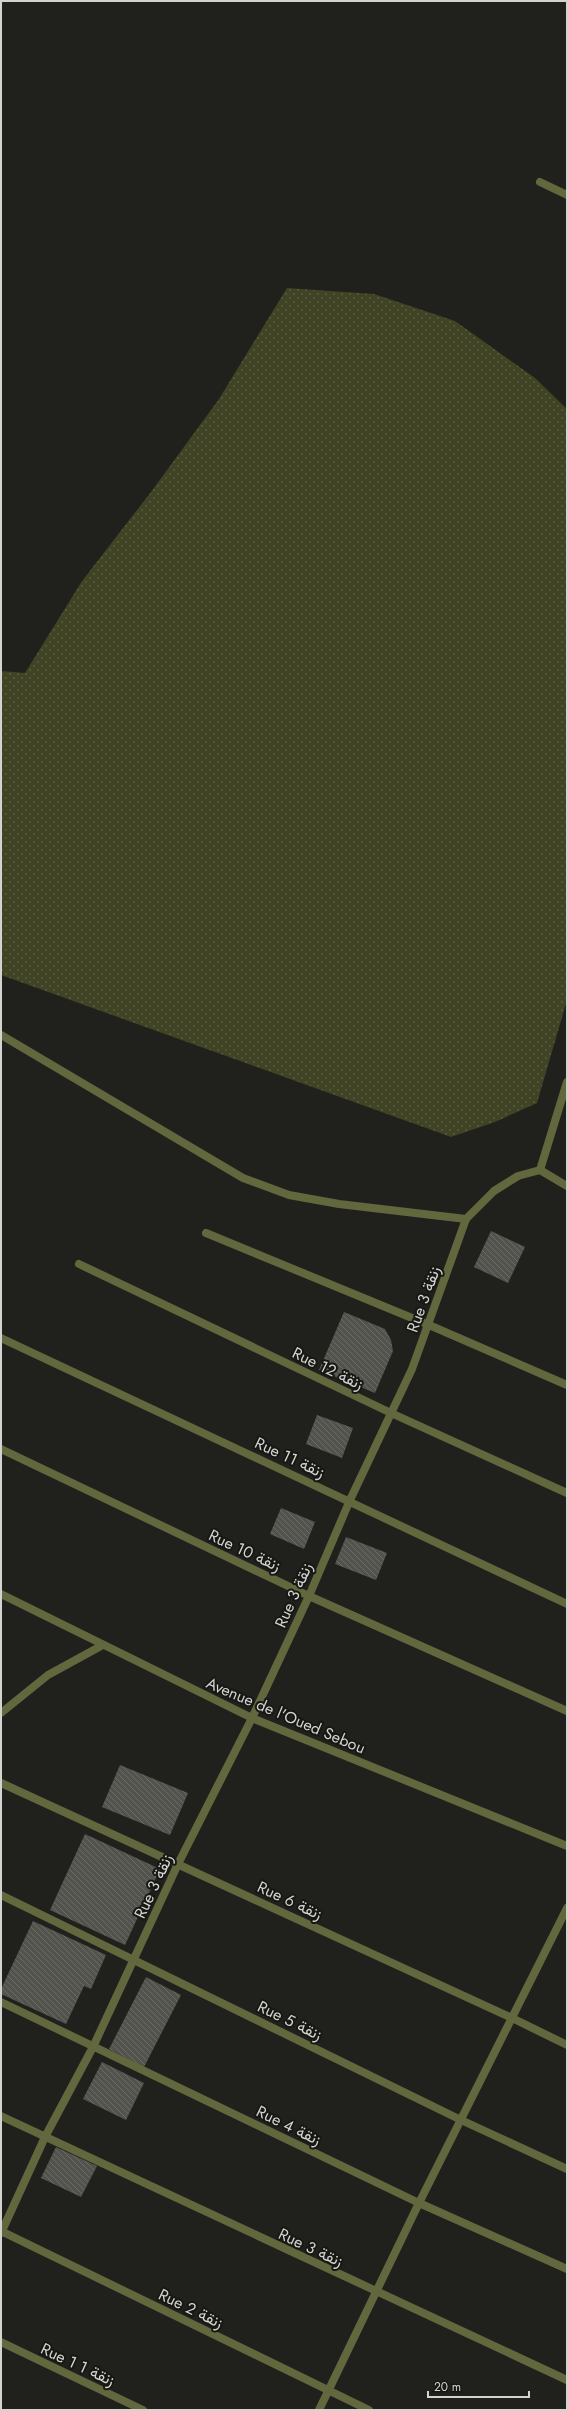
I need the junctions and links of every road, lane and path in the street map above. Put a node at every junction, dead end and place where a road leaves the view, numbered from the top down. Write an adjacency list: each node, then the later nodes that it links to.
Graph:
1 (540, 182): 2 (street)
2 (567, 195)
3 (1, 1035): 7 (street)
4 (567, 1082): 5 (street)
5 (540, 1170): 6 (street); 7 (street, Rue 3 زنقة)
6 (567, 1186)
7 (466, 1219): 10 (street, Rue 3 زنقة)
8 (206, 1233): 10 (street)
9 (79, 1264): 13 (street, Rue 12 زنقة)
10 (429, 1325): 12 (street); 13 (street, Rue 3 زنقة)
11 (1, 1338): 16 (street, Rue 11 زنقة)
12 (567, 1385)
13 (391, 1413): 15 (street, Rue 12 زنقة); 16 (street, Rue 3 زنقة)
14 (1, 1449): 18 (street, Rue 10 زنقة)
15 (567, 1493)
16 (350, 1500): 18 (street, Rue 3 زنقة); 19 (street, Rue 11 زنقة)
17 (1, 1594): 20 (street, Avenue de l'Oued Sebou)
18 (309, 1596): 21 (street, Rue 10 زنقة); 23 (street, Rue 3 زنقة)
19 (567, 1604)
20 (101, 1646): 22 (street); 23 (street, Avenue de l'Oued Sebou)
21 (567, 1711)
22 (1, 1713)
23 (252, 1718): 25 (street, Avenue de l'Oued Sebou); 26 (street, Rue 3 زنقة)
24 (1, 1783): 26 (street, Rue 6 زنقة)
25 (567, 1846)
26 (178, 1864): 29 (street, Rue 3 زنقة); 31 (street, Rue 6 زنقة)
27 (1, 1895): 29 (street, Rue 5 زنقة)
28 (567, 1908): 31 (street)
29 (135, 1959): 33 (street, Rue 3 زنقة); 35 (street, Rue 5 زنقة)
30 (1, 2002): 33 (street, Rue 4 زنقة)
31 (512, 2018): 32 (street, Rue 6 زنقة); 35 (street)
32 (567, 2045)
33 (93, 2047): 36 (street, Rue 3 زنقة); 38 (street, Rue 4 زنقة)
34 (1, 2116): 36 (street, Rue 3 زنقة)
35 (461, 2120): 37 (street, Rue 5 زنقة); 38 (street)
36 (45, 2137): 39 (street, Rue 3 زنقة); 41 (street, Rue 3 زنقة)
37 (567, 2169)
38 (419, 2203): 40 (street, Rue 4 زنقة); 41 (street)
39 (1, 2232): 44 (street, Rue 2 زنقة)
40 (567, 2268)
41 (376, 2293): 43 (street, Rue 3 زنقة); 44 (street)
42 (1, 2342): 45 (street, Rue 1 زنقة 1)
43 (567, 2380)
44 (329, 2391): 46 (street); 47 (street, Rue 2 زنقة)
45 (143, 2410)
46 (319, 2410)
47 (369, 2410)

